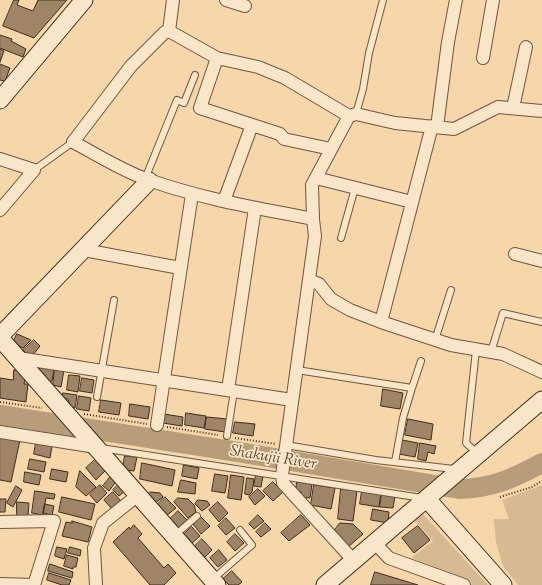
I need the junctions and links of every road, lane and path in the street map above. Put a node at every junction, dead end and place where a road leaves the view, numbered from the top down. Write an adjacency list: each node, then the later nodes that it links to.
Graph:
1 (84, 0): 13 (street)
2 (226, 0): 7 (street)
3 (383, 0): 16 (lane)
4 (456, 0): 18 (street)
5 (493, 0): 11 (street)
6 (169, 2): 8 (street)
7 (245, 6)
8 (169, 31): 10 (street); 19 (street)
9 (526, 46): 14 (street)
10 (217, 58): 16 (street); 17 (street)
11 (483, 58)
12 (195, 75): 24 (lane)
13 (0, 100)
14 (513, 108): 15 (street); 18 (street)
15 (542, 111)
16 (352, 115): 18 (street); 20 (street)
17 (252, 125): 20 (street); 27 (street)
18 (434, 127): 28 (street)
19 (73, 142): 22 (lane); 24 (street)
20 (331, 149): 23 (street)
21 (0, 160): 22 (street)
22 (34, 170): 30 (street)
23 (316, 178): 25 (street); 31 (street)
24 (147, 180): 26 (street); 33 (street)
25 (355, 188): 28 (street); 32 (lane)
26 (192, 194): 27 (street); 36 (street)
27 (224, 201): 29 (street)
28 (412, 202): 40 (street)
29 (255, 208): 31 (street); 53 (street)
30 (0, 210)
31 (312, 219): 37 (street)
32 (342, 238)
33 (84, 250): 36 (street); 42 (street)
34 (515, 254): 35 (street)
35 (542, 260)
36 (180, 268): 51 (street)
37 (309, 280): 40 (street); 48 (street)
38 (451, 290): 43 (lane)
39 (114, 300): 49 (lane)
40 (381, 322): 43 (street)
41 (542, 322): 45 (lane)
42 (0, 337): 46 (street)
43 (435, 340): 44 (street)
44 (476, 350): 45 (street); 65 (lane)
45 (491, 352): 50 (street)
46 (18, 358): 49 (street); 59 (street)
47 (421, 361): 52 (lane)
48 (297, 370): 52 (lane); 55 (street)
49 (102, 371): 51 (street); 54 (lane)
50 (542, 372)
51 (164, 380): 53 (street); 60 (street)
52 (412, 388): 66 (lane)
53 (231, 390): 55 (street); 62 (lane)
54 (97, 397)
55 (292, 400): 63 (street)
56 (542, 400): 65 (street)
57 (0, 402): 58 (path)
58 (43, 408)
59 (65, 412): 60 (path); 64 (street)
60 (157, 425): 62 (path)
61 (0, 432): 64 (street)
62 (227, 436): 63 (path)
63 (286, 445): 66 (lane); 68 (street)
64 (96, 447): 68 (lane); 70 (street)
65 (479, 455): 67 (street)
66 (395, 462): 67 (lane)
67 (460, 471): 72 (street)
68 (282, 475): 72 (lane); 78 (street)
69 (542, 481): 71 (path)
70 (138, 495): 76 (street); 81 (street)
71 (500, 496)
72 (429, 497): 77 (street); 84 (street)
73 (197, 516): 76 (lane)
74 (0, 522): 80 (street)
75 (240, 530): 79 (lane)
76 (174, 536): 79 (street)
77 (375, 543): 78 (street); 83 (street)
78 (354, 561): 82 (street)
79 (215, 582)
80 (0, 584)
81 (96, 585)
82 (325, 585)
83 (464, 585)
84 (503, 585)

